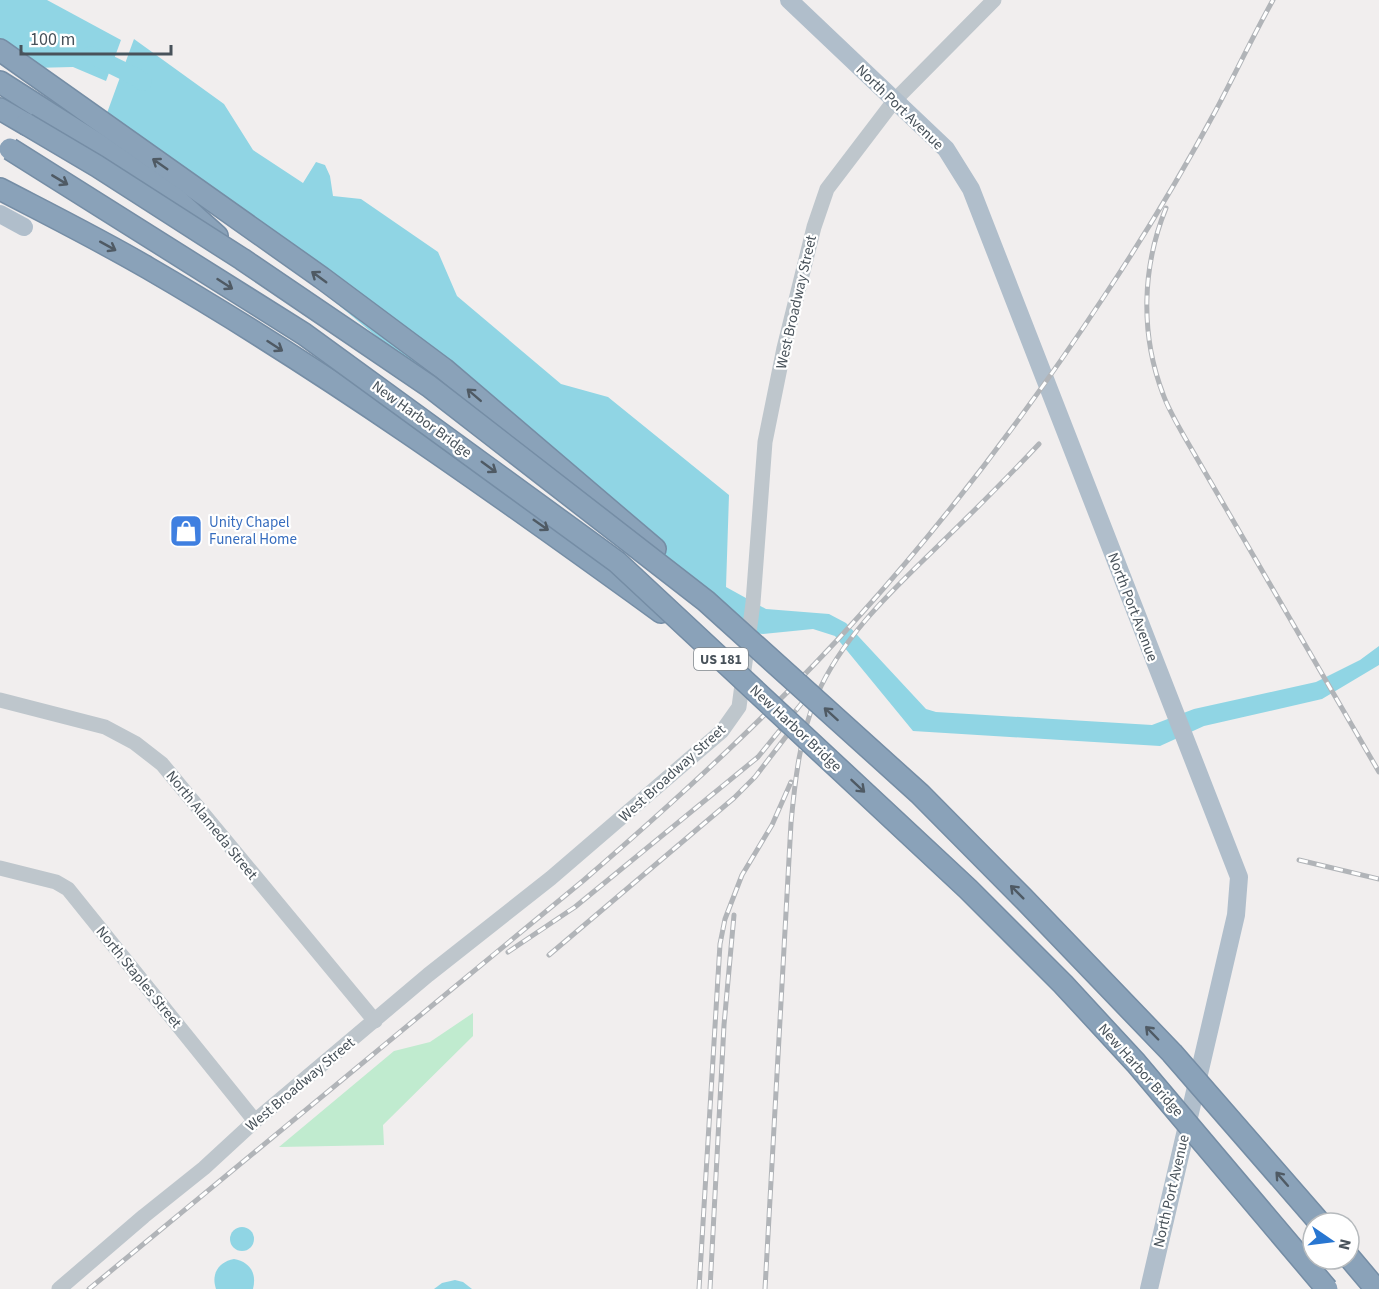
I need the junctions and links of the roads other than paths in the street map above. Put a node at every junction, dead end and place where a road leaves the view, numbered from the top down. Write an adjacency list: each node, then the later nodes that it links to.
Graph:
1 (789, 0): 5 (main road, North Port Avenue)
2 (994, 0): 5 (street, West Broadway Street)
3 (0, 50): 12 (highway, one-way to 3, bridge)
4 (0, 82): 7 (highway)
5 (894, 101): 16 (street, West Broadway Street); 21 (main road, North Port Avenue)
6 (0, 109): 7 (highway, New Harbor Bridge / US 181)
7 (32, 115): 12 (highway, New Harbor Bridge / US 181, bridge)
8 (4, 146): 13 (highway, New Harbor Bridge / US 181, one-way to 13, bridge)
9 (0, 189): 13 (highway, one-way to 13, bridge)
10 (0, 214): 11 (main road)
11 (24, 227)
12 (706, 601): 18 (highway, New Harbor Bridge / US 181, one-way to 12, bridge)
13 (700, 641): 22 (highway, New Harbor Bridge / US 181, one-way to 22, bridge)
14 (0, 700): 16 (street, North Alameda Street)
15 (0, 868): 17 (street, North Staples Street)
16 (375, 1021): 17 (street, West Broadway Street)
17 (255, 1121): 20 (street, West Broadway Street)
18 (1310, 1211)
19 (1361, 1271): 23 (highway)
20 (59, 1289)
21 (1149, 1289)
22 (1328, 1289)
23 (1376, 1289)

